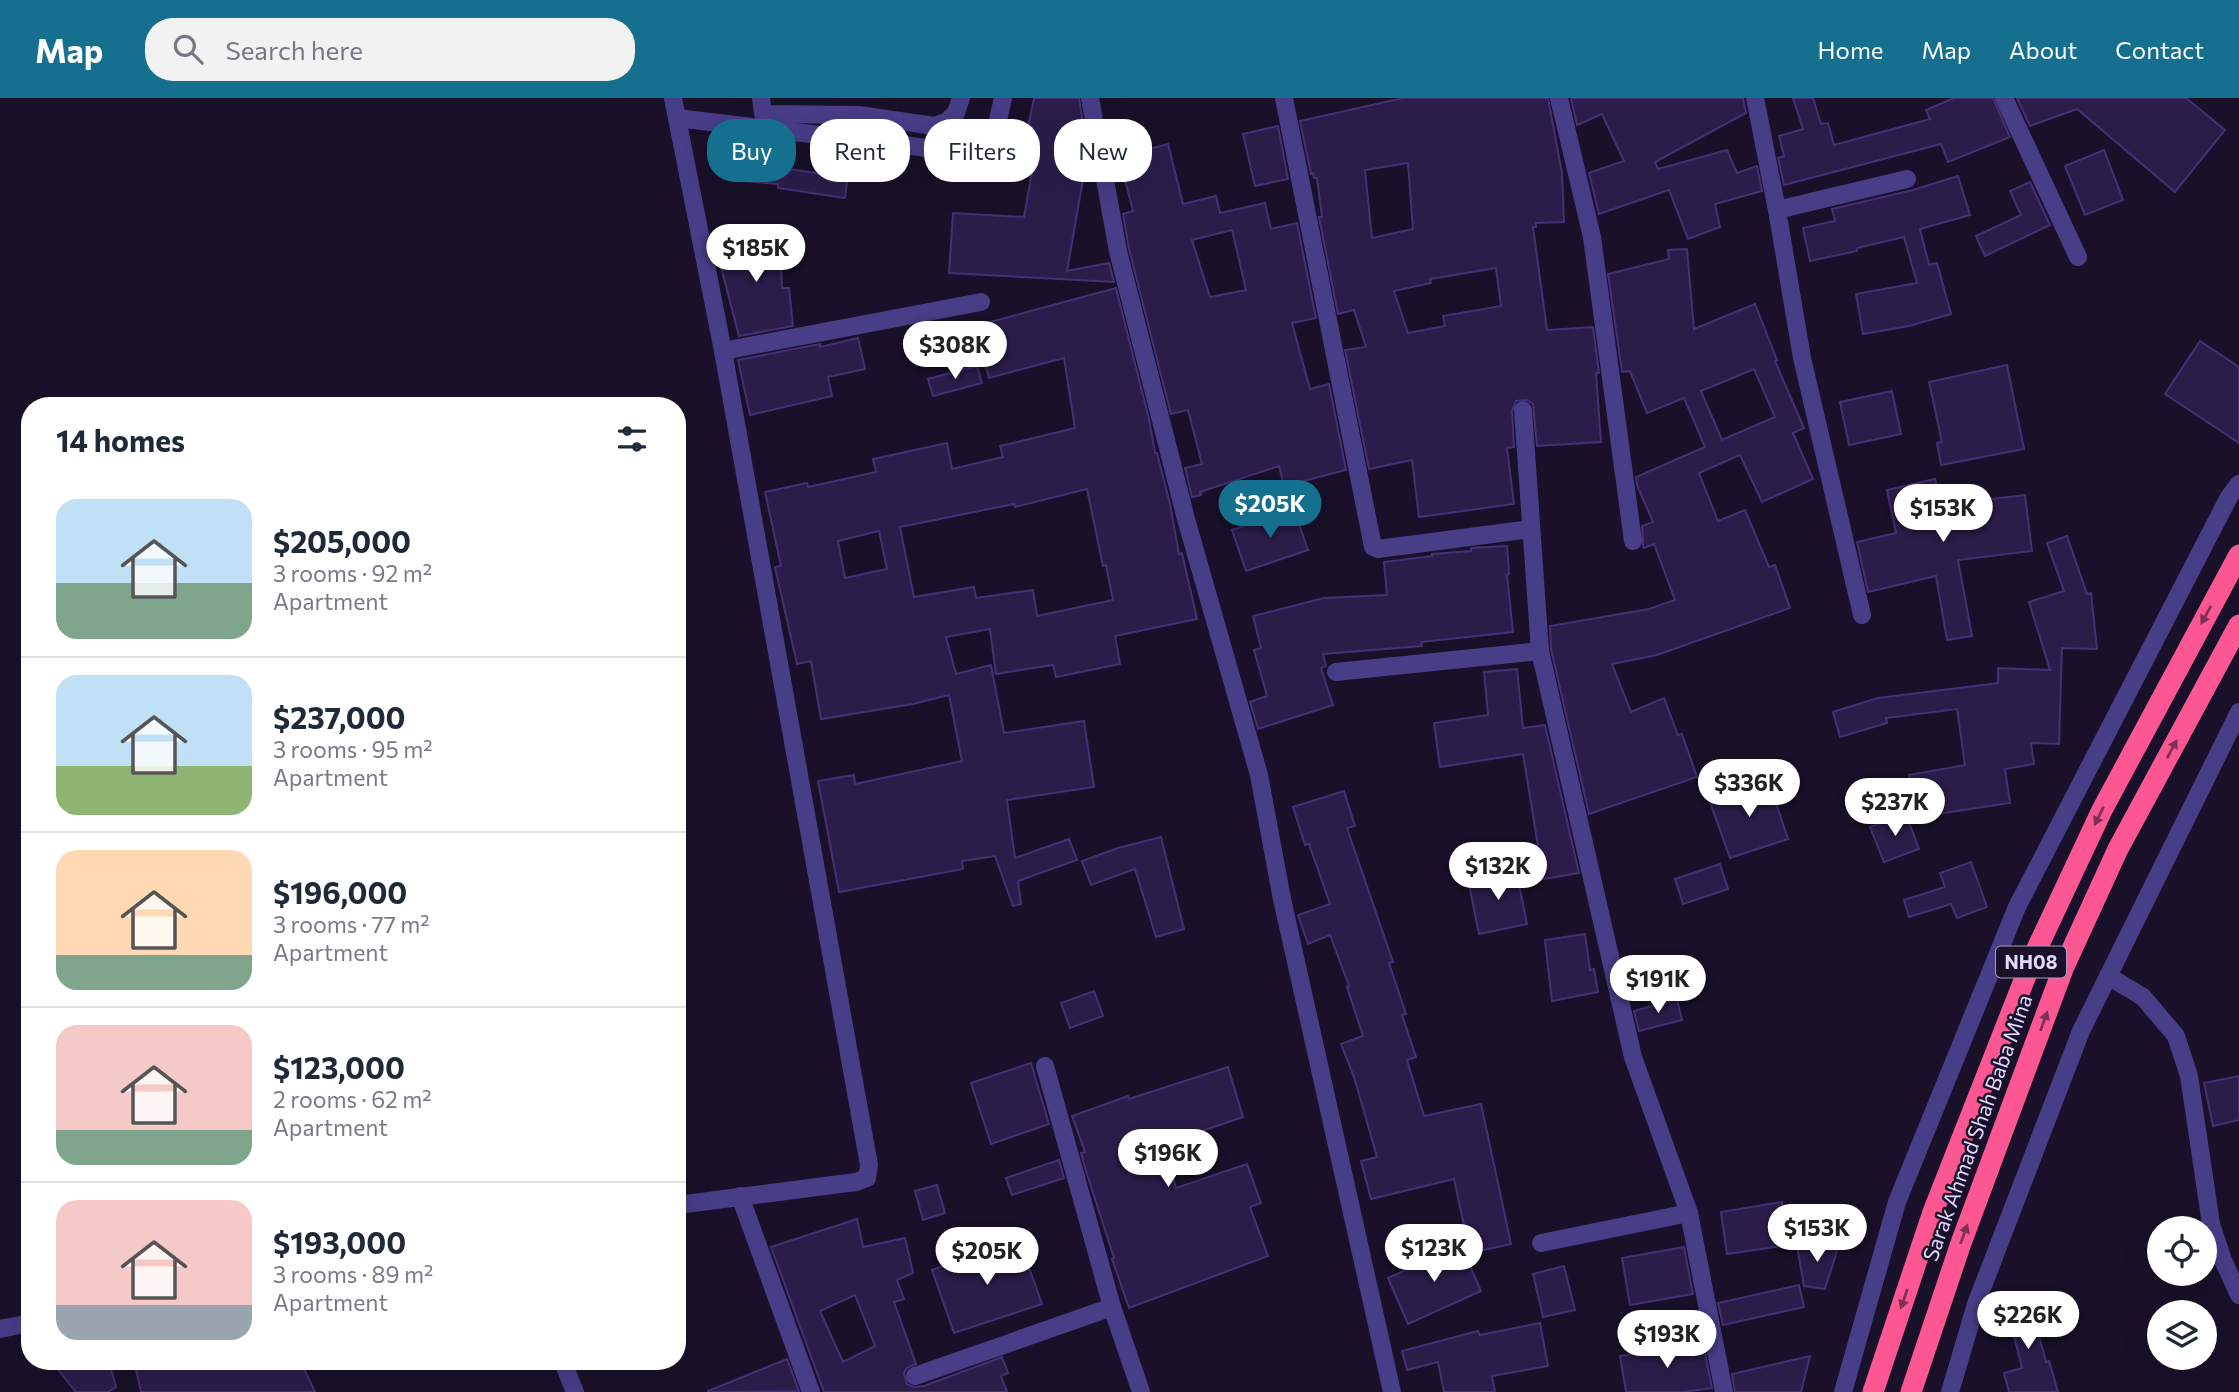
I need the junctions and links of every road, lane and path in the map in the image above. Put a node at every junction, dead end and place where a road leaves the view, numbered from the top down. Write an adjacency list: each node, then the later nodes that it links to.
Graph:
1 (673, 98): 11 (street)
2 (761, 98): 10 (street)
3 (961, 98): 10 (street)
4 (1003, 98): 11 (street)
5 (1090, 98): 42 (street)
6 (1284, 98): 19 (street)
7 (1559, 98): 20 (street)
8 (1755, 98): 13 (street)
9 (2004, 98): 14 (street)
10 (858, 106)
11 (677, 118): 16 (street)
12 (1907, 179): 13 (street)
13 (1777, 210): 22 (street)
14 (2078, 257)
15 (981, 302): 16 (street)
16 (723, 351): 29 (street)
17 (1523, 410): 19 (street)
18 (2239, 484): 44 (street)
19 (1531, 529): 24 (street)
20 (1633, 541)
21 (2239, 555): 45 (highway, NH08, one-way to 45)
22 (1862, 615)
23 (2239, 625): 46 (highway, Sarak Ahmad Shah Baba Mina / NH08, one-way to 23)
24 (1540, 651): 25 (street); 31 (street)
25 (1336, 672)
26 (2239, 712): 27 (street)
27 (2108, 975): 33 (street); 47 (street)
28 (1045, 1066): 34 (street)
29 (740, 1196): 30 (street); 40 (street)
30 (686, 1204)
31 (1689, 1213): 32 (street); 43 (street)
32 (1541, 1243)
33 (2239, 1294)
34 (1112, 1307): 38 (street); 41 (street)
35 (21, 1324): 36 (street)
36 (0, 1328)
37 (566, 1370): 39 (street)
38 (915, 1376)
39 (575, 1392)
40 (811, 1392)
41 (1141, 1392)
42 (1392, 1392)
43 (1724, 1392)
44 (1843, 1392)
45 (1873, 1392)
46 (1911, 1392)
47 (1950, 1392)

